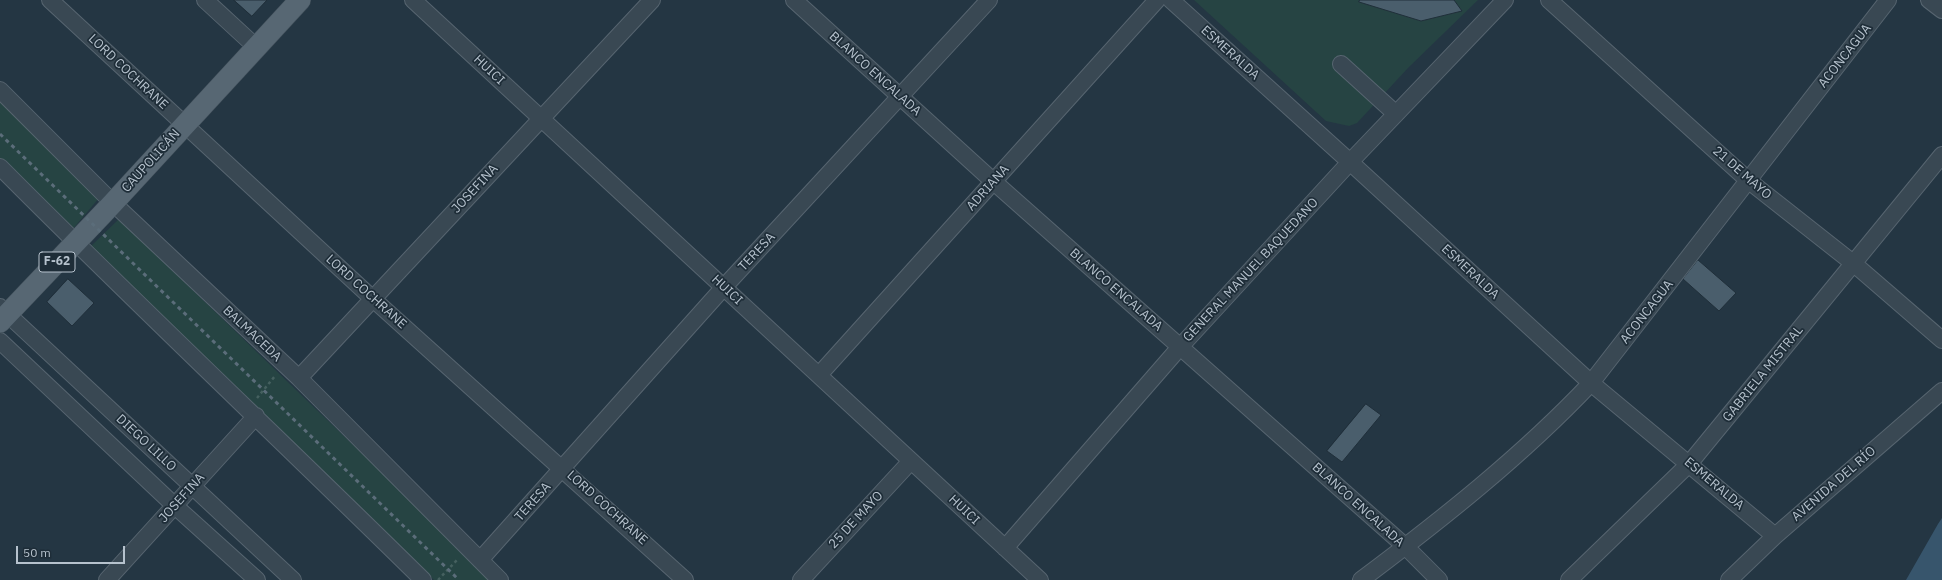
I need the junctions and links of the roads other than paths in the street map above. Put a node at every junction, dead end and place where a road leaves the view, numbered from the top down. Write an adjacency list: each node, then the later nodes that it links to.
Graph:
1 (50, 0): 21 (street, LORD COCHRANE)
2 (205, 0): 15 (street)
3 (300, 0): 15 (main road, CAUPOLICÁN / F-62)
4 (413, 0): 20 (street, HUICI)
5 (652, 0): 20 (street, JOSEFINA)
6 (794, 0): 18 (street, BLANCO ENCALADA)
7 (989, 0): 18 (street, TERESA)
8 (1157, 0): 26 (street, ADRIANA)
9 (1171, 0): 23 (street, ESMERALDA)
10 (1505, 0): 19 (street, GENERAL MANUEL BAQUEDANO)
11 (1549, 0): 25 (street, 21 DE MAYO)
12 (1888, 0): 25 (street, ACONCAGUA)
13 (1929, 0): 14 (street)
14 (1942, 10)
15 (256, 47): 21 (main road, CAUPOLICÁN / F-62)
16 (1341, 64): 19 (street)
17 (0, 90): 27 (street, BALMACEDA)
18 (899, 97): 26 (street, BLANCO ENCALADA); 30 (street, TERESA)
19 (1396, 114): 23 (street, GENERAL MANUEL BAQUEDANO)
20 (541, 118): 30 (street, HUICI); 31 (street, JOSEFINA)
21 (185, 124): 27 (main road, CAUPOLICÁN / F-62); 31 (street, LORD COCHRANE)
22 (1942, 154): 29 (street, GABRIELA MISTRAL)
23 (1350, 162): 35 (street, GENERAL MANUEL BAQUEDANO); 38 (street, ESMERALDA)
24 (0, 167): 28 (street)
25 (1749, 181): 29 (street, 21 DE MAYO); 38 (street, ACONCAGUA)
26 (994, 182): 35 (street, BLANCO ENCALADA); 36 (street, ADRIANA)
27 (113, 203): 28 (main road, CAUPOLICÁN / F-62); 37 (street, BALMACEDA)
28 (75, 243): 32 (main road, CAUPOLICÁN / F-62); 40 (street)
29 (1853, 263): 33 (street, 21 DE MAYO); 42 (street, GABRIELA MISTRAL)
30 (724, 287): 36 (street, HUICI); 43 (street, TERESA)
31 (373, 299): 37 (street, JOSEFINA); 43 (street, LORD COCHRANE)
32 (3, 314): 44 (street, DIEGO LILLO)
33 (1942, 340)
34 (0, 341): 45 (street, DIEGO LILLO)
35 (1180, 347): 47 (street, BLANCO ENCALADA); 48 (street, GENERAL MANUEL BAQUEDANO)
36 (819, 375): 41 (street, HUICI)
37 (299, 378): 49 (street, BALMACEDA)
38 (1591, 383): 42 (street, ESMERALDA); 47 (street, ACONCAGUA)
39 (1942, 391): 46 (street, AVENIDA DEL RÍO)
40 (253, 413): 44 (street, JOSEFINA); 53 (street)
41 (911, 461): 48 (street, HUICI); 56 (street, 25 DE MAYO)
42 (1689, 464): 46 (street, ESMERALDA); 60 (street, GABRIELA MISTRAL)
43 (563, 468): 49 (street, TERESA); 55 (street, LORD COCHRANE)
44 (192, 486): 45 (street, JOSEFINA); 52 (street, DIEGO LILLO)
45 (174, 506): 50 (street, JOSEFINA); 51 (street, DIEGO LILLO)
46 (1775, 536): 61 (street, AVENIDA DEL RÍO)
47 (1406, 547): 58 (street, ACONCAGUA); 59 (street, BLANCO ENCALADA)
48 (1005, 548): 57 (street, HUICI)
49 (480, 560): 54 (street, BALMACEDA)
50 (107, 580)
51 (257, 580)
52 (293, 580)
53 (423, 580)
54 (500, 580)
55 (685, 580)
56 (801, 580)
57 (1040, 580)
58 (1361, 580)
59 (1439, 580)
60 (1569, 580)
61 (1729, 580)

